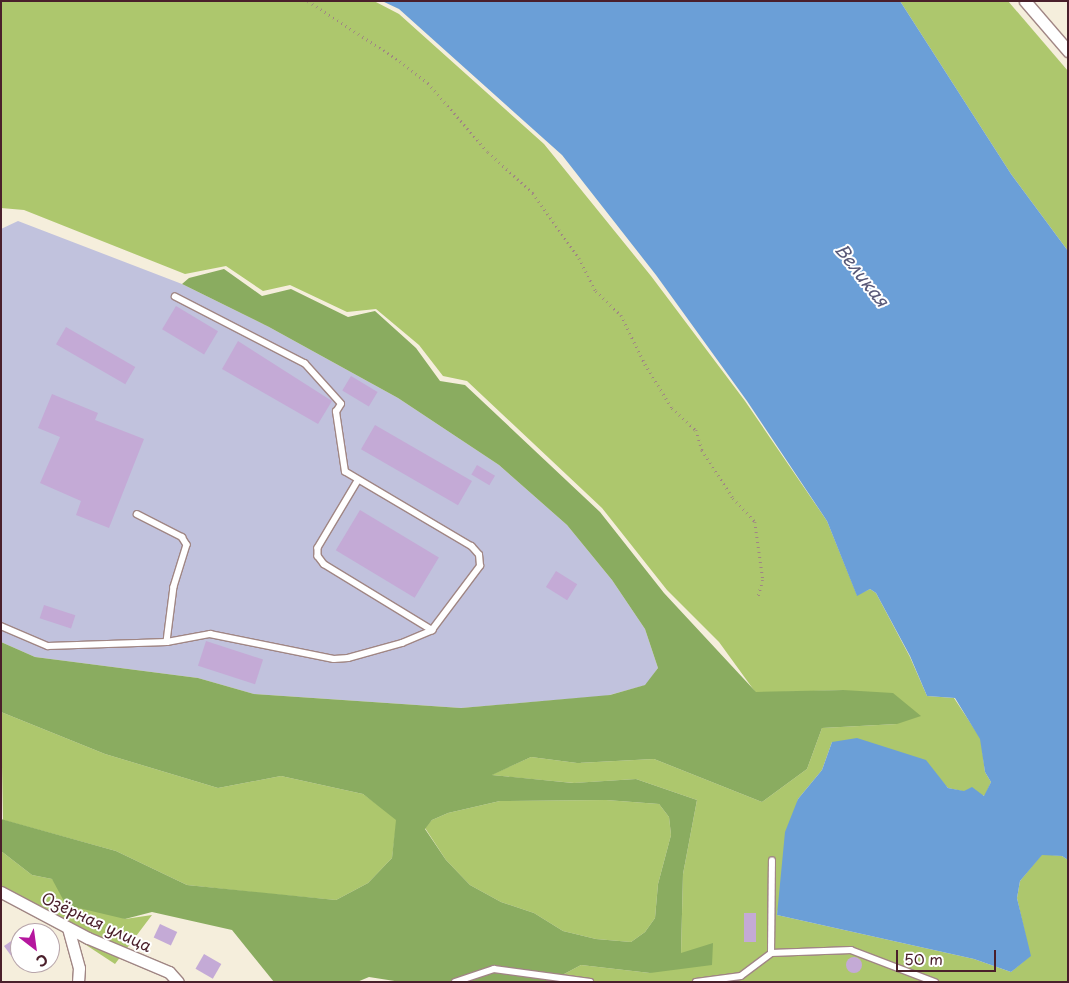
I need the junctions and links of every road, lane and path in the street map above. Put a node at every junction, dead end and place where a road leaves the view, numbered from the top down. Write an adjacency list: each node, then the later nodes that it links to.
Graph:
1 (308, 1): 7 (path)
2 (1025, 1): 3 (street)
3 (1068, 50)
4 (175, 297): 5 (lane)
5 (358, 482): 9 (lane); 9 (lane)
6 (137, 514): 10 (lane)
7 (758, 598)
8 (1, 626): 10 (lane)
9 (432, 630): 10 (lane)
10 (168, 642)
11 (772, 861): 14 (lane)
12 (1, 892): 13 (street, Озёрная улица)
13 (68, 928): 15 (street); 16 (street, Озёрная улица)
14 (771, 953): 19 (lane); 20 (lane)
15 (78, 982)
16 (178, 982)
17 (455, 982): 18 (lane)
18 (590, 982)
19 (696, 982)
20 (935, 982)

